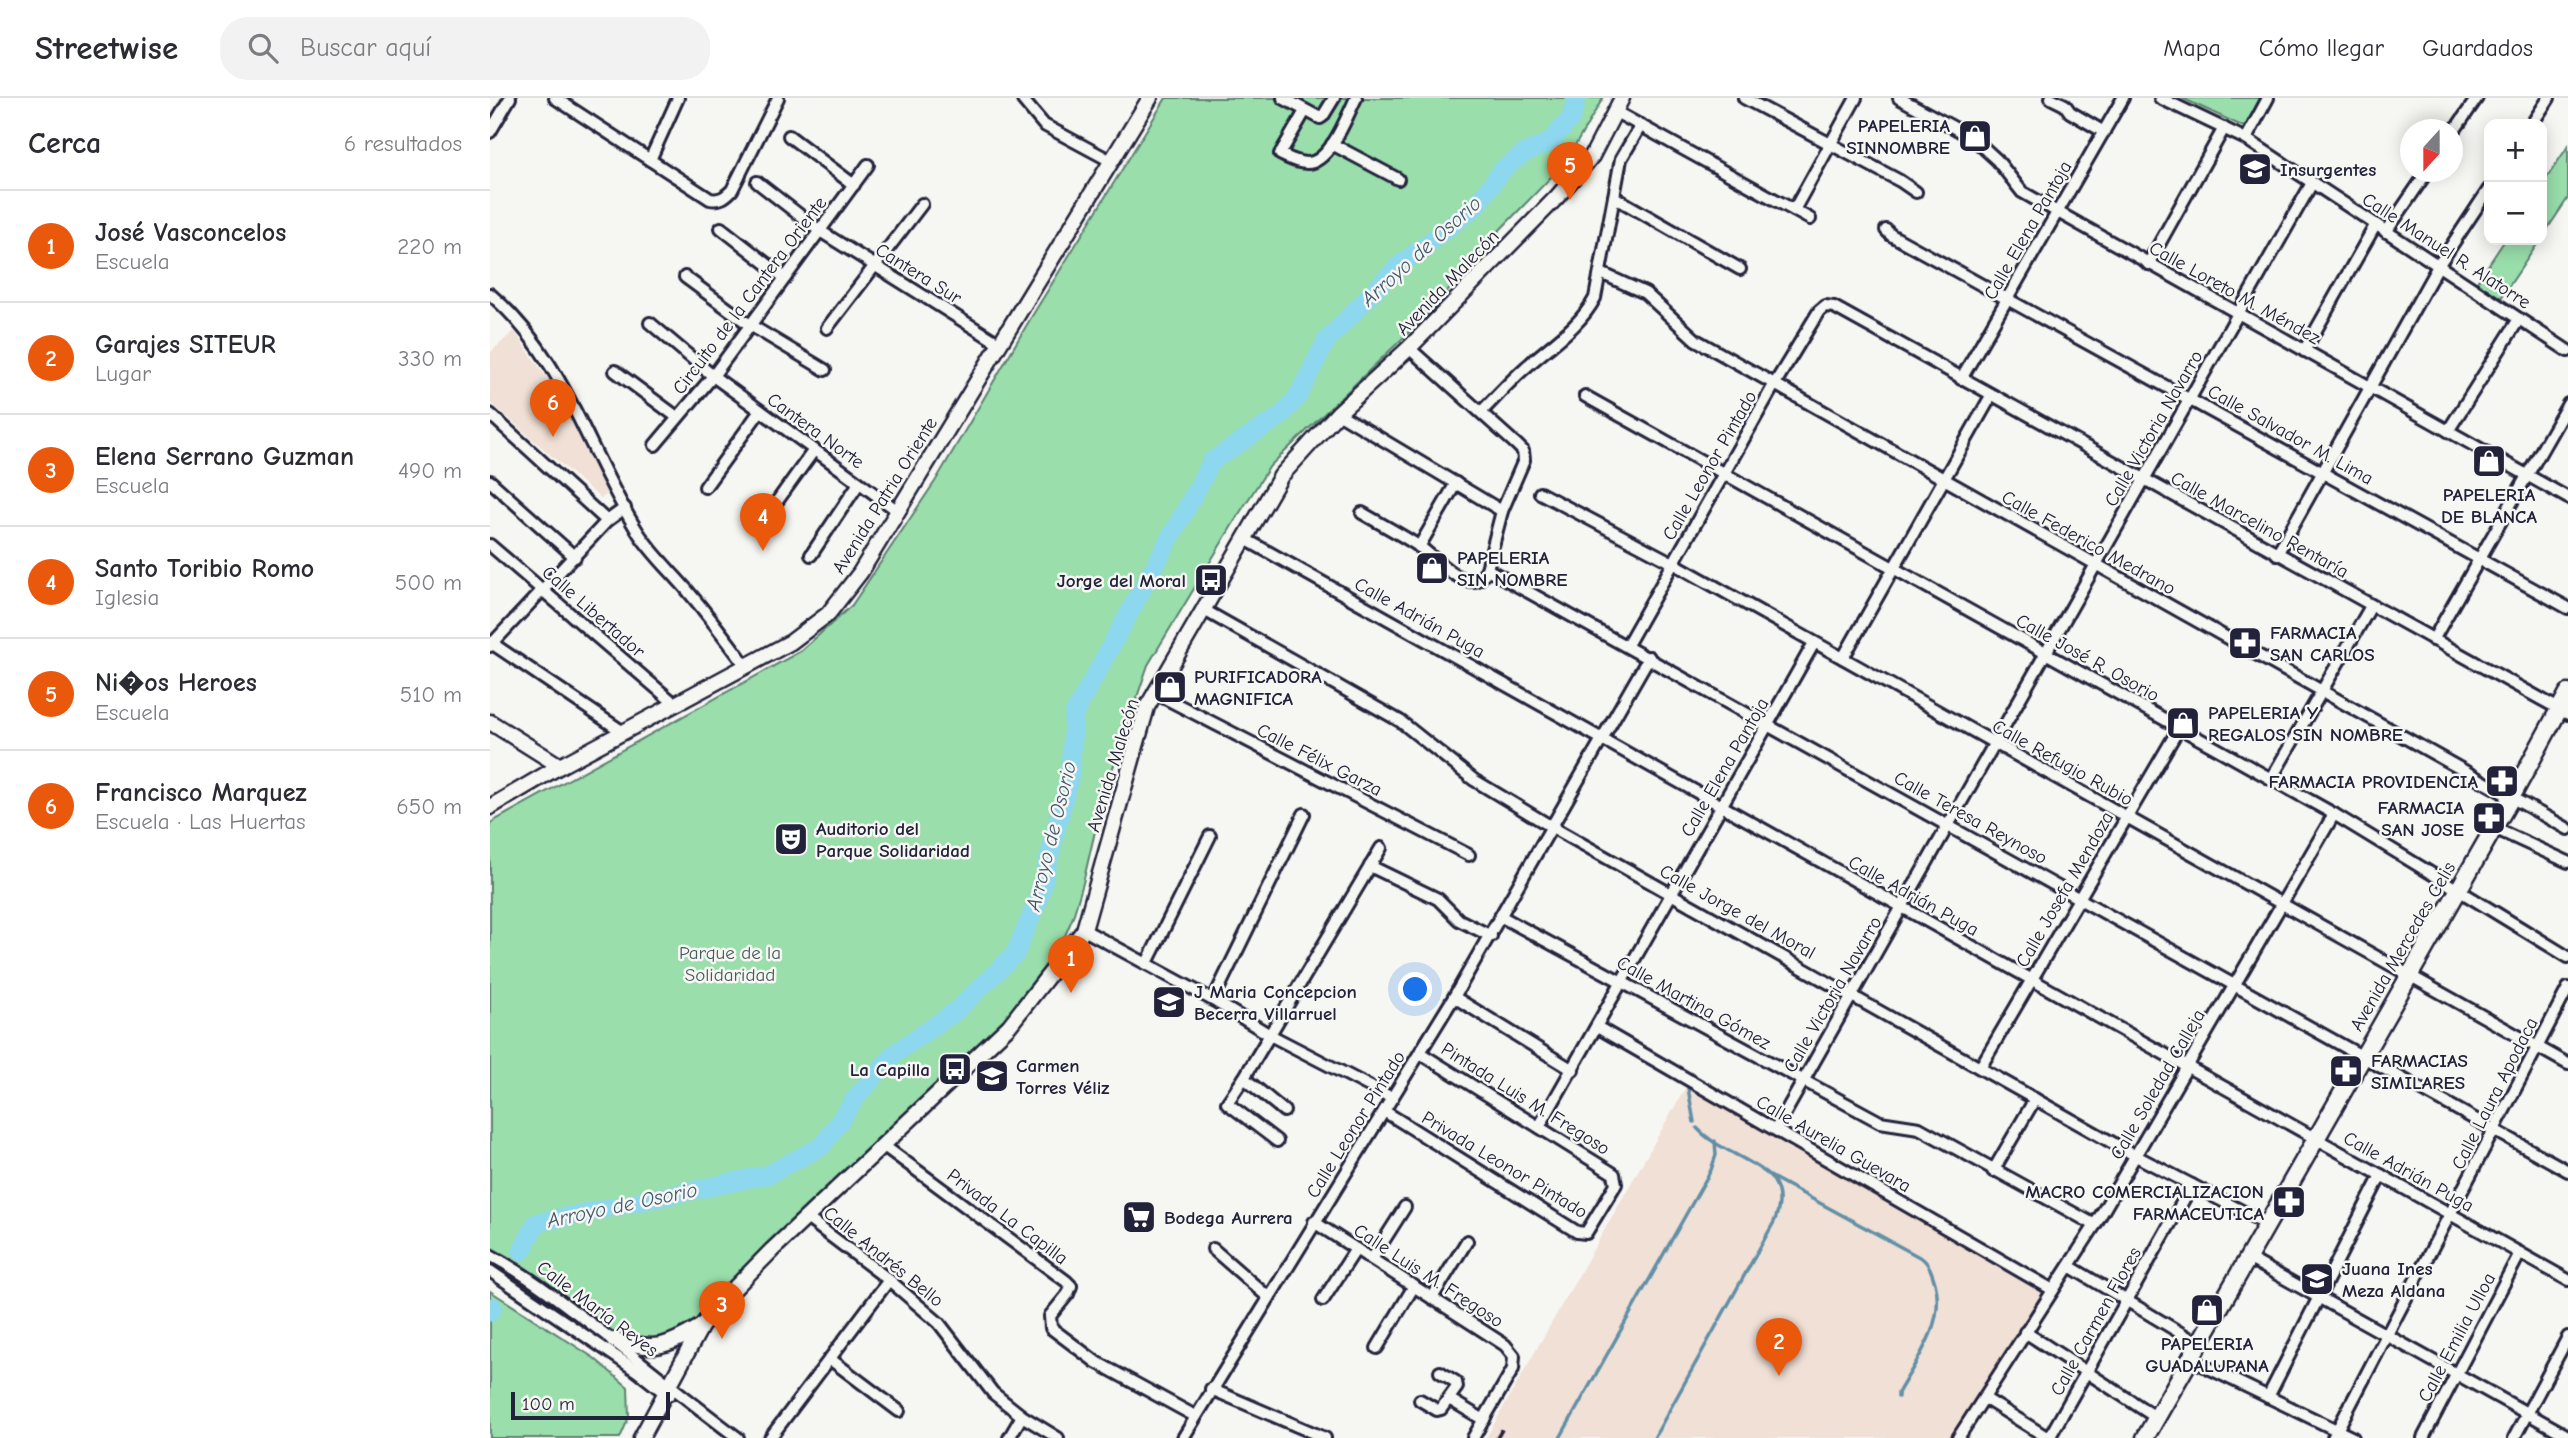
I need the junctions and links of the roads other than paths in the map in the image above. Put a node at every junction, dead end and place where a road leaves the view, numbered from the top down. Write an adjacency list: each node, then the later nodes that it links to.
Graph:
1 (510, 98): 25 (street)
2 (555, 98): 31 (street)
3 (778, 98): 31 (street)
4 (1150, 98): 32 (street, Avenida Patria Oriente)
5 (1283, 98): 20 (street)
6 (1334, 98): 20 (street)
7 (1356, 98): 29 (street)
8 (1745, 98): 30 (street)
9 (1856, 98): 30 (street)
10 (1899, 98): 44 (street, Calle Loreto M. Méndez)
11 (2052, 98): 26 (street)
12 (2123, 98): 26 (street, Calle Elena Pantoja)
13 (2160, 98): 24 (street, Calle Manuel R. Alatorre)
14 (2268, 98): 28 (street)
15 (2477, 98): 21 (street)
16 (2549, 98): 22 (street)
17 (674, 100): 31 (street)
18 (1023, 100): 32 (street)
19 (1619, 105): 23 (street); 67 (street, Avenida Malecón)
20 (1305, 111): 29 (street)
21 (2462, 119)
22 (2535, 119)
23 (1641, 125): 40 (street); 43 (street)
24 (2224, 128): 28 (street, Calle Manuel R. Alatorre); 51 (street)
25 (490, 132)
26 (2104, 132): 44 (street, Calle Elena Pantoja)
27 (789, 136): 38 (street)
28 (2246, 139): 37 (street, Calle Manuel R. Alatorre)
29 (1332, 144): 34 (street)
30 (1830, 145): 39 (street); 43 (street)
31 (650, 160)
32 (1111, 161): 66 (street, Avenida Patria Oriente)
33 (869, 165): 38 (street, Circuito de la Cantera Oriente)
34 (1398, 179)
35 (757, 182): 49 (street, Cantera Sur)
36 (2420, 182): 50 (street)
37 (2312, 183): 46 (street, Calle Manuel R. Alatorre); 61 (street, Calle Victoria Navarro)
38 (854, 185): 49 (street, Circuito de la Cantera Oriente)
39 (1913, 190)
40 (1614, 197): 54 (street); 55 (street)
41 (2484, 197): 53 (street)
42 (922, 204): 52 (street)
43 (1794, 210): 45 (street)
44 (2057, 213): 51 (street, Calle Loreto M. Méndez); 59 (street, Calle Elena Pantoja)
45 (1810, 219)
46 (2376, 225): 50 (street, Calle Manuel R. Alatorre); 68 (street)
47 (721, 228): 57 (street)
48 (1886, 230): 59 (street, Calle Salvador M. Lima)
49 (820, 231): 52 (street, Cantera Sur); 57 (street, Circuito de la Cantera Oriente)
50 (2386, 232): 53 (street, Calle Manuel R. Alatorre)
51 (2148, 264): 61 (street, Calle Loreto M. Méndez)
52 (875, 266): 65 (street); 66 (street, Cantera Sur)
53 (2438, 266): 62 (street, Calle Manuel R. Alatorre); 75 (street)
54 (1740, 269)
55 (1601, 273): 74 (street, Calle Federico Medrano); 81 (street)
56 (685, 277): 64 (street)
57 (785, 278): 64 (street, Circuito de la Cantera Oriente)
58 (490, 295): 99 (street)
59 (2008, 298): 73 (street, Calle Elena Pantoja); 78 (street, Calle Salvador M. Lima)
60 (1825, 306): 73 (street, Calle Marcelino Rentaría); 74 (street, Calle Leonor Pintado)
61 (2238, 314): 68 (street, Calle Loreto M. Méndez); 78 (street, Calle Victoria Navarro)
62 (2519, 319): 69 (street, Calle Manuel R. Alatorre); 85 (street)
63 (650, 323): 72 (street, Cantera Norte)
64 (750, 325): 70 (street); 72 (street, Circuito de la Cantera Oriente)
65 (827, 328)
66 (1000, 345): 100 (street, Avenida Patria Oriente)
67 (1409, 348): 81 (street); 82 (street, Avenida Malecón)
68 (2304, 351): 75 (street, Calle Loreto M. Méndez)
69 (2568, 351)
70 (825, 370)
71 (615, 371): 84 (street)
72 (713, 376): 80 (street, Cantera Norte); 84 (street, Circuito de la Cantera Oriente)
73 (1961, 379): 77 (street, Calle Marcelino Rentaría)
74 (1774, 385): 89 (street, Calle Leonor Pintado); 91 (street, Calle Federico Medrano)
75 (2371, 388): 85 (street, Calle Loreto M. Méndez); 88 (street)
76 (1585, 396): 89 (street, Calle José R. Osorio)
77 (1991, 396): 91 (street); 92 (street, Calle Marcelino Rentaría)
78 (2190, 398): 88 (street, Calle Salvador M. Lima); 92 (street, Calle Victoria Navarro)
79 (2568, 404): 90 (street)
80 (760, 411): 87 (street, Cantera Norte); 96 (street)
81 (1482, 411): 101 (street)
82 (1338, 413): 95 (street); 105 (street, Avenida Malecón)
83 (490, 414): 103 (street)
84 (677, 417): 86 (street, Circuito de la Cantera Oriente)
85 (2448, 431): 90 (street, Calle Loreto M. Méndez)
86 (655, 445)
87 (814, 450): 94 (street, Cantera Norte); 104 (street)
88 (2323, 472): 108 (street); 111 (street, Calle Salvador M. Lima)
89 (1724, 474): 112 (street, Calle Leonor Pintado); 115 (street, Calle José R. Osorio)
90 (2526, 475): 98 (street, Calle Loreto M. Méndez); 111 (street)
91 (1944, 480): 113 (street, Calle Federico Medrano); 115 (street)
92 (2143, 480): 108 (street, Calle Marcelino Rentaría); 113 (street, Calle Victoria Navarro)
93 (490, 481): 110 (street)
94 (859, 483): 100 (street, Cantera Norte); 109 (street)
95 (1456, 484): 101 (street); 107 (street)
96 (705, 487)
97 (1540, 493): 112 (street, Calle Refugio Rubio)
98 (2568, 498)
99 (625, 508): 103 (street); 127 (street)
100 (898, 511): 127 (street, Avenida Patria Oriente)
101 (1502, 511): 114 (street)
102 (1362, 513): 107 (street)
103 (607, 521): 110 (street)
104 (760, 525)
105 (1245, 539): 119 (street, Avenida Malecón); 137 (street, Calle Adrián Puga)
106 (490, 545): 116 (street, Calle Libertador)
107 (1419, 547): 114 (street)
108 (2277, 554): 117 (street, Calle Marcelino Rentaría)
109 (811, 555)
110 (575, 557): 116 (street)
111 (2479, 559): 118 (street, Calle Salvador M. Lima); 120 (street)
112 (1673, 563): 121 (street, Calle Refugio Rubio); 123 (street, Calle Leonor Pintado)
113 (2095, 565): 124 (street, Calle Victoria Navarro); 128 (street, Calle Federico Medrano)
114 (1488, 569): 123 (street, Calle Teresa Reynoso)
115 (1894, 569): 124 (street, Calle José R. Osorio); 126 (street)
116 (544, 591): 122 (street); 131 (street, Calle Libertador)
117 (2371, 606): 120 (street, Calle Marcelino Rentaría); 128 (street)
118 (2568, 608)
119 (1203, 610): 129 (street, Avenida Malecón); 148 (street, Calle Jorge del Moral)
120 (2433, 640): 132 (street, Calle Marcelino Rentaría)
121 (1814, 643): 126 (street, Calle Refugio Rubio); 134 (street, Calle Elena Pantoja)
122 (491, 644): 136 (street)
123 (1627, 645): 125 (street, Calle Teresa Reynoso)
124 (2045, 653): 135 (street, Calle José R. Osorio); 138 (street, Calle Victoria Navarro)
125 (1649, 657): 134 (street, Calle Teresa Reynoso); 137 (street, Calle Leonor Pintado)
126 (1843, 658): 138 (street, Calle Refugio Rubio)
127 (746, 666): 131 (street, Avenida Patria Oriente)
128 (2321, 692): 140 (street); 141 (street, Calle Federico Medrano)
129 (1155, 693): 153 (street, Calle Félix Garza); 162 (street, Avenida Malecón)
130 (2568, 693): 132 (main road, Avenida Mercedes Celis)
131 (675, 704): 136 (street, Avenida Patria Oriente)
132 (2563, 711): 141 (main road, Avenida Mercedes Celis)
133 (490, 722): 139 (street)
134 (1768, 724): 143 (street, Calle Elena Pantoja); 147 (street, Calle Teresa Reynoso)
135 (2179, 728): 140 (street, Calle José R. Osorio); 146 (street, Calle Josefa Mendoza)
136 (623, 732): 139 (street, Avenida Patria Oriente)
137 (1602, 739): 143 (street, Calle Adrián Puga); 148 (street, Calle Leonor Pintado)
138 (1994, 743): 146 (street, Calle Refugio Rubio); 147 (street, Calle Victoria Navarro)
139 (560, 766): 142 (street, Avenida Patria Oriente)
140 (2271, 779): 145 (street, Calle José R. Osorio)
141 (2511, 798): 149 (main road, Avenida Mercedes Celis); 150 (street, Calle Federico Medrano)
142 (490, 807)
143 (1721, 807): 157 (street, Calle Elena Pantoja); 160 (street, Calle Adrián Puga)
144 (1304, 814): 173 (street)
145 (2334, 814): 156 (street, Calle José R. Osorio); 159 (street, Calle Soledad Calleja)
146 (2126, 817): 158 (street, Calle Josefa Mendoza); 159 (street, Calle Refugio Rubio)
147 (1948, 825): 158 (street, Calle Teresa Reynoso); 160 (street, Calle Victoria Navarro)
148 (1552, 827): 157 (street, Calle Jorge del Moral); 161 (street, Calle Leonor Pintado)
149 (2494, 828): 154 (street); 156 (main road, Avenida Mercedes Celis)
150 (2568, 829)
151 (1210, 836): 165 (street)
152 (1381, 848): 155 (street)
153 (1469, 855)
154 (2568, 862)
155 (1370, 866): 163 (street); 175 (street)
156 (2458, 891): 164 (street, Calle José R. Osorio); 166 (main road, Avenida Mercedes Celis)
157 (1672, 894): 168 (street, Calle Elena Pantoja); 171 (street, Calle Jorge del Moral)
158 (2079, 898): 167 (street, Calle Josefa Mendoza); 169 (street, Calle Teresa Reynoso)
159 (2281, 905): 166 (street, Calle Refugio Rubio); 169 (street, Calle Soledad Calleja)
160 (1901, 908): 167 (street, Calle Adrián Puga); 171 (street, Calle Victoria Navarro)
161 (1502, 917): 163 (street, Calle Leonor Pintado); 168 (street, Calle Martina Gómez)
162 (1084, 930): 165 (street); 194 (street, Avenida Malecón)
163 (1491, 936): 172 (street, Calle Leonor Pintado)
164 (2568, 957)
165 (1147, 963): 173 (street)
166 (2408, 976): 176 (street, Calle Refugio Rubio); 178 (main road, Avenida Mercedes Celis)
167 (2031, 981): 180 (street, Calle Josefa Mendoza); 181 (street, Calle Adrián Puga)
168 (1622, 983): 174 (street, Calle Elena Pantoja); 184 (street, Calle Martina Gómez)
169 (2235, 985): 178 (street, Calle Teresa Reynoso); 181 (street, Calle Soledad Calleja)
170 (2568, 988): 176 (street, Calle Laura Apodaca)
171 (1851, 995): 180 (street, Calle Jorge del Moral); 184 (street, Calle Victoria Navarro)
172 (1454, 997): 177 (street, Calle Leonor Pintado); 182 (street)
173 (1213, 1000): 175 (street)
174 (1597, 1027): 182 (street, Calle Elena Pantoja); 190 (street, Calle Aurelia Guevara)
175 (1270, 1034): 183 (street); 185 (street)
176 (2538, 1046): 179 (street, Calle Refugio Rubio); 191 (street, Calle Laura Apodaca)
177 (1420, 1053): 185 (street, Calle Leonor Pintado); 189 (street, Pintada Luis M. Fregoso)
178 (2363, 1056): 191 (street, Calle Teresa Reynoso); 192 (main road, Avenida Mercedes Celis)
179 (2568, 1064)
180 (1980, 1068): 186 (street, Calle Jorge del Moral)
181 (2187, 1068): 192 (street, Calle Adrián Puga); 195 (street, Calle Soledad Calleja)
182 (1573, 1070): 189 (street, Calle Elena Pantoja)
183 (1244, 1078): 187 (street); 193 (street)
184 (1802, 1082): 190 (street, Calle Victoria Navarro); 196 (street, Calle Martina Gómez)
185 (1392, 1098): 188 (street, Calle Leonor Pintado)
186 (2035, 1099): 195 (street, Calle Jorge del Moral); 196 (street)
187 (1284, 1111)
188 (1384, 1111): 198 (street, Privada Leonor Pintado); 204 (street, Calle Leonor Pintado)
189 (1539, 1127): 198 (street, Pintada Luis M. Fregoso)
190 (1776, 1129): 219 (street, Calle Aurelia Guevara)
191 (2494, 1130): 197 (street, Calle Teresa Reynoso); 202 (street, Calle Laura Apodaca)
192 (2316, 1139): 199 (street, Calle Adrián Puga); 205 (main road, Avenida Mercedes Celis)
193 (1277, 1141)
194 (884, 1146): 203 (street, Avenida Malecón); 245 (street, Privada La Capilla)
195 (2136, 1156): 200 (street, Calle Jorge del Moral); 206 (street, Calle Soledad Calleja)
196 (1993, 1171): 206 (street, Calle Martina Gómez)
197 (2568, 1171)
198 (1614, 1174)
199 (2381, 1175): 202 (street, Calle Adrián Puga); 221 (street)
200 (2192, 1185): 205 (street, Calle Jorge del Moral); 224 (street, Calle Carmen Flores)
201 (1405, 1207): 213 (street)
202 (2451, 1214): 210 (street, Calle Adrián Puga); 227 (street, Calle Laura Apodaca)
203 (807, 1218): 216 (street, Calle Andrés Bello); 225 (street, Avenida Malecón)
204 (1314, 1223): 209 (street, Calle Luis M. Fregoso); 220 (street, Calle Leonor Pintado)
205 (2267, 1224): 212 (main road, Avenida Mercedes Celis)
206 (2095, 1225): 214 (street, Calle Soledad Calleja)
207 (1467, 1241): 222 (street)
208 (1213, 1249): 220 (street)
209 (1356, 1249): 213 (street, Calle Luis M. Fregoso); 223 (street)
210 (2520, 1253): 217 (street, Calle Adrián Puga); 235 (street, Calle Emilia Ulloa)
211 (490, 1255): 229 (street, Calle María Reyes)
212 (2248, 1258): 221 (street); 231 (main road, Avenida Mercedes Celis)
213 (1372, 1259): 218 (street, Calle Luis M. Fregoso)
214 (2069, 1266): 219 (street, Calle Soledad Calleja); 224 (street)
215 (490, 1271): 237 (street, Calle María Reyes)
216 (889, 1280): 232 (street); 244 (street, Calle Andrés Bello)
217 (2568, 1280)
218 (1414, 1286): 222 (street, Calle Luis M. Fregoso); 230 (street)
219 (2053, 1290): 226 (street, Calle Soledad Calleja)
220 (1268, 1297): 236 (street, Calle Leonor Pintado)
221 (2320, 1297): 227 (street); 238 (street)
222 (1432, 1298): 247 (street, Calle Luis M. Fregoso)
223 (1323, 1300)
224 (2127, 1301): 231 (street); 234 (street, Calle Carmen Flores)
225 (701, 1327): 229 (street); 237 (street, Avenida Malecón)
226 (2025, 1332): 234 (street); 239 (street, Calle Soledad Calleja)
227 (2387, 1334): 235 (street); 248 (street, Calle Laura Apodaca)
228 (2568, 1337): 243 (street)
229 (614, 1340): 237 (street, Calle María Reyes)
230 (1377, 1348)
231 (2194, 1352): 238 (street); 246 (main road, Avenida Mercedes Celis)
232 (830, 1359): 242 (street); 252 (street)
233 (1440, 1372): 240 (street)
234 (2087, 1372): 246 (street); 259 (street, Calle Carmen Flores)
235 (2457, 1373): 243 (street); 262 (street, Calle Emilia Ulloa)
236 (1211, 1389): 245 (street, Calle Leonor Pintado); 256 (street)
237 (667, 1390): 250 (street, Avenida Malecón); 251 (street, Calle María Reyes)
238 (2268, 1396): 248 (street)
239 (1984, 1398): 258 (street, Calle Soledad Calleja); 259 (street)
240 (1448, 1399): 241 (street); 247 (street)
241 (1420, 1400)
242 (899, 1411)
243 (2526, 1413): 249 (street); 263 (street)
244 (1022, 1416): 253 (street); 254 (street, Calle Andrés Bello)
245 (1195, 1416): 255 (street, Calle Leonor Pintado)
246 (2157, 1418): 260 (main road, Avenida Mercedes Celis)
247 (1484, 1420): 257 (street, Calle Luis M. Fregoso)
248 (2335, 1434): 261 (street)
249 (2568, 1436)
250 (641, 1438)
251 (738, 1438)
252 (770, 1438)
253 (1009, 1438)
254 (1058, 1438)
255 (1183, 1438)
256 (1325, 1438)
257 (1473, 1438)
258 (1958, 1438)
259 (2049, 1438)
260 (2145, 1438)
261 (2353, 1438)
262 (2423, 1438)
263 (2514, 1438)

